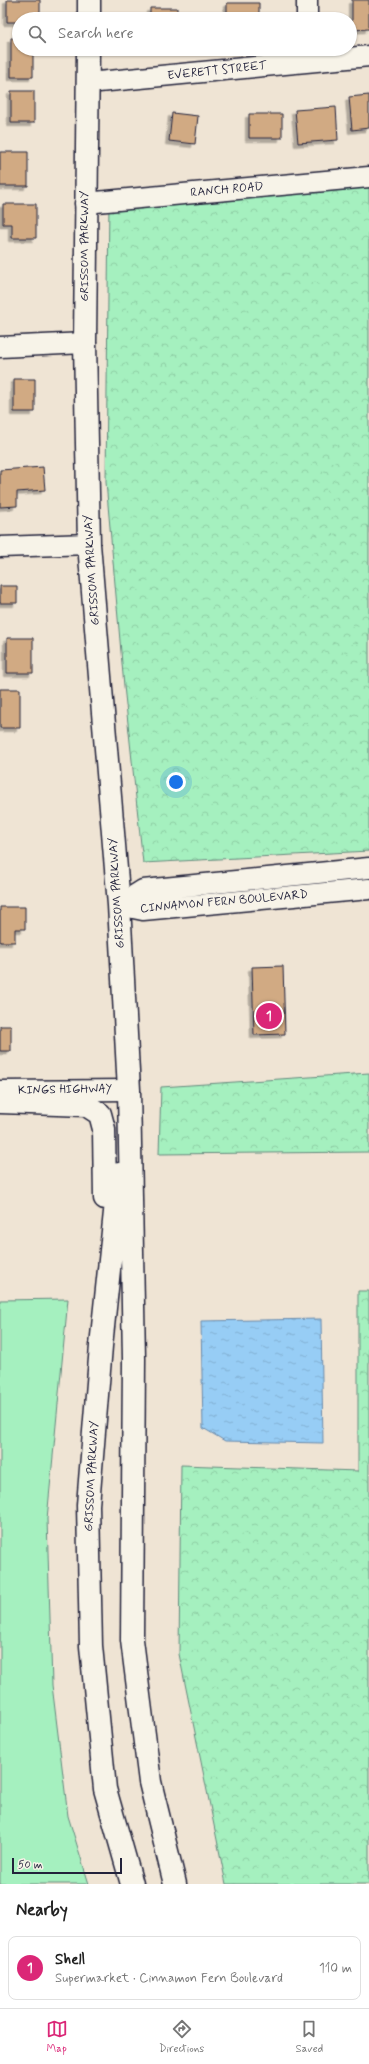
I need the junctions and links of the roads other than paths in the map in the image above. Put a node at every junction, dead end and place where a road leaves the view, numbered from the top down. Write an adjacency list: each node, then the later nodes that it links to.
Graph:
1 (89, 0): 3 (main road)
2 (307, 0): 4 (street)
3 (89, 12)
4 (307, 12)
5 (88, 56): 8 (main road, GRISSOM PARKWAY)
6 (306, 56): 7 (street, EVERETT STREET); 8 (street, EVERETT STREET)
7 (369, 56)
8 (88, 83): 10 (main road, GRISSOM PARKWAY)
9 (369, 177): 10 (street, RANCH ROAD)
10 (85, 203): 11 (main road, GRISSOM PARKWAY)
11 (85, 343): 12 (street); 13 (main road, GRISSOM PARKWAY)
12 (0, 347)
13 (89, 544): 14 (street); 19 (main road, GRISSOM PARKWAY)
14 (0, 547)
15 (369, 868): 16 (street, CINNAMON FERN BOULEVARD)
16 (279, 876): 18 (street); 19 (street, CINNAMON FERN BOULEVARD)
17 (369, 889): 18 (street, CINNAMON FERN BOULEVARD)
18 (280, 897): 19 (street, CINNAMON FERN BOULEVARD)
19 (119, 905): 20 (main road, GRISSOM PARKWAY)
20 (129, 1090): 21 (street, KINGS HIGHWAY); 23 (main road, GRISSOM PARKWAY); 25 (main road, GRISSOM PARKWAY)
21 (0, 1091)
22 (0, 1102): 23 (main road)
23 (110, 1253): 24 (main road, GRISSOM PARKWAY)
24 (132, 1884)
25 (175, 1884)

